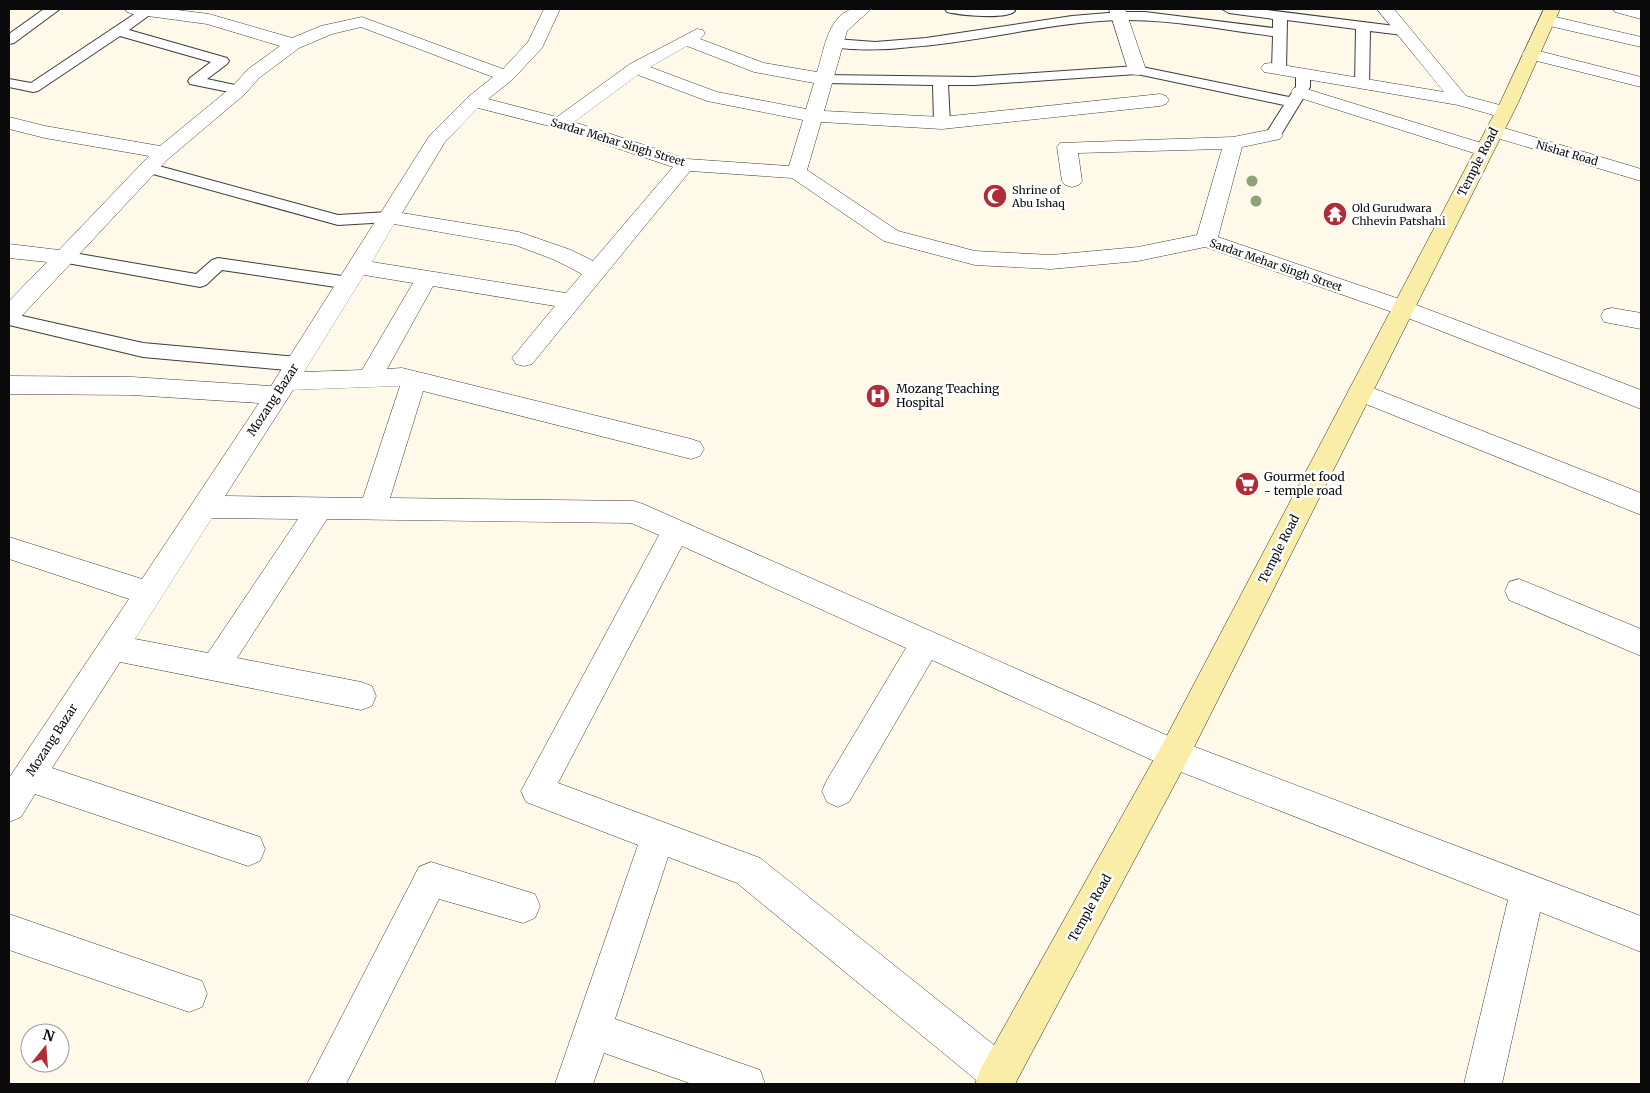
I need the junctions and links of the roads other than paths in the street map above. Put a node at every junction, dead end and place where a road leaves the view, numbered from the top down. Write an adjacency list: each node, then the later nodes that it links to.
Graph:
1 (53, 9): 20 (lane)
2 (552, 9): 28 (street, Mozang Bazar)
3 (863, 9): 22 (street)
4 (952, 9): 10 (lane)
5 (1229, 9): 14 (lane)
6 (1383, 9): 18 (street)
7 (1621, 9): 13 (street)
8 (140, 10): 9 (street); 17 (lane)
9 (172, 11): 23 (street)
10 (1008, 11)
11 (1118, 13): 19 (lane); 22 (lane); 27 (street)
12 (1550, 14): 21 (street); 24 (street, Temple Road)
13 (1641, 14)
14 (1280, 15): 16 (lane); 19 (lane)
15 (347, 17): 23 (street); 28 (street)
16 (1362, 26): 18 (lane); 33 (lane)
17 (118, 31): 32 (lane); 35 (lane)
18 (1403, 31): 37 (street)
19 (1279, 33): 26 (lane)
20 (9, 40)
21 (1641, 42)
22 (836, 43): 29 (street)
23 (293, 44): 35 (street)
24 (1531, 54): 31 (street); 43 (street, Temple Road)
25 (636, 68): 29 (street); 39 (street); 42 (street)
26 (1274, 69): 34 (street)
27 (1137, 70): 30 (lane); 34 (lane)
28 (506, 76): 38 (street, Mozang Bazar)
29 (825, 79): 30 (lane); 39 (street)
30 (940, 80): 41 (lane)
31 (1641, 82)
32 (9, 83)
33 (1362, 84): 34 (street); 37 (street)
34 (1299, 89): 43 (street); 44 (lane)
35 (239, 90): 46 (street)
36 (1160, 100): 41 (street)
37 (1460, 100): 43 (street)
38 (474, 101): 42 (street, Sardar Mehar Singh Street); 51 (street, Mozang Bazar)
39 (814, 116): 41 (street); 48 (street)
40 (9, 123): 46 (street)
41 (942, 123)
42 (560, 124): 47 (street, Sardar Mehar Singh Street)
43 (1494, 131): 49 (street, Nishat Road); 59 (street, Temple Road)
44 (1273, 135): 45 (street)
45 (1233, 142): 50 (street); 52 (street)
46 (154, 162): 51 (lane); 54 (street)
47 (685, 165): 48 (street, Sardar Mehar Singh Street); 55 (street)
48 (798, 172): 52 (street, Sardar Mehar Singh Street)
49 (1641, 175)
50 (1072, 181)
51 (389, 217): 55 (street); 56 (street, Mozang Bazar)
52 (1206, 240): 59 (street, Sardar Mehar Singh Street)
53 (9, 251): 54 (street)
54 (62, 257): 56 (lane); 60 (street)
55 (596, 272): 58 (street)
56 (354, 275): 57 (street); 66 (street, Mozang Bazar)
57 (427, 278): 58 (street); 65 (street)
58 (571, 301): 64 (street)
59 (1403, 308): 69 (street, Temple Road); 70 (street, Sardar Mehar Singh Street)
60 (9, 315)
61 (1612, 316): 63 (street)
62 (9, 319): 66 (lane)
63 (1641, 321)
64 (524, 358)
65 (370, 377): 66 (street); 67 (street)
66 (286, 380): 68 (street); 73 (street, Mozang Bazar)
67 (414, 380): 71 (street); 75 (street)
68 (9, 386)
69 (1360, 392): 72 (street); 85 (street, Temple Road)
70 (1641, 400)
71 (691, 449)
72 (1641, 504)
73 (205, 507): 74 (street); 79 (street, Mozang Bazar)
74 (320, 508): 75 (street); 83 (street)
75 (373, 509): 76 (street)
76 (676, 530): 80 (street); 89 (street)
77 (9, 548): 79 (street)
78 (1518, 591): 81 (street)
79 (149, 593): 82 (street, Mozang Bazar)
80 (926, 642): 85 (street); 87 (street)
81 (1641, 643)
82 (113, 648): 83 (street); 86 (street, Mozang Bazar)
83 (215, 667): 84 (street)
84 (361, 696)
85 (1174, 754): 91 (street); 97 (street, Temple Road)
86 (28, 776): 88 (street, Mozang Bazar); 90 (street)
87 (838, 791)
88 (9, 806)
89 (658, 837): 96 (street); 97 (street)
90 (248, 849)
91 (1527, 891): 94 (street); 101 (street)
92 (523, 906): 98 (street)
93 (9, 932): 95 (street)
94 (1641, 934)
95 (189, 994)
96 (592, 1030): 99 (street); 100 (street)
97 (997, 1080)
98 (326, 1084)
99 (574, 1084)
100 (746, 1084)
101 (1483, 1084)

